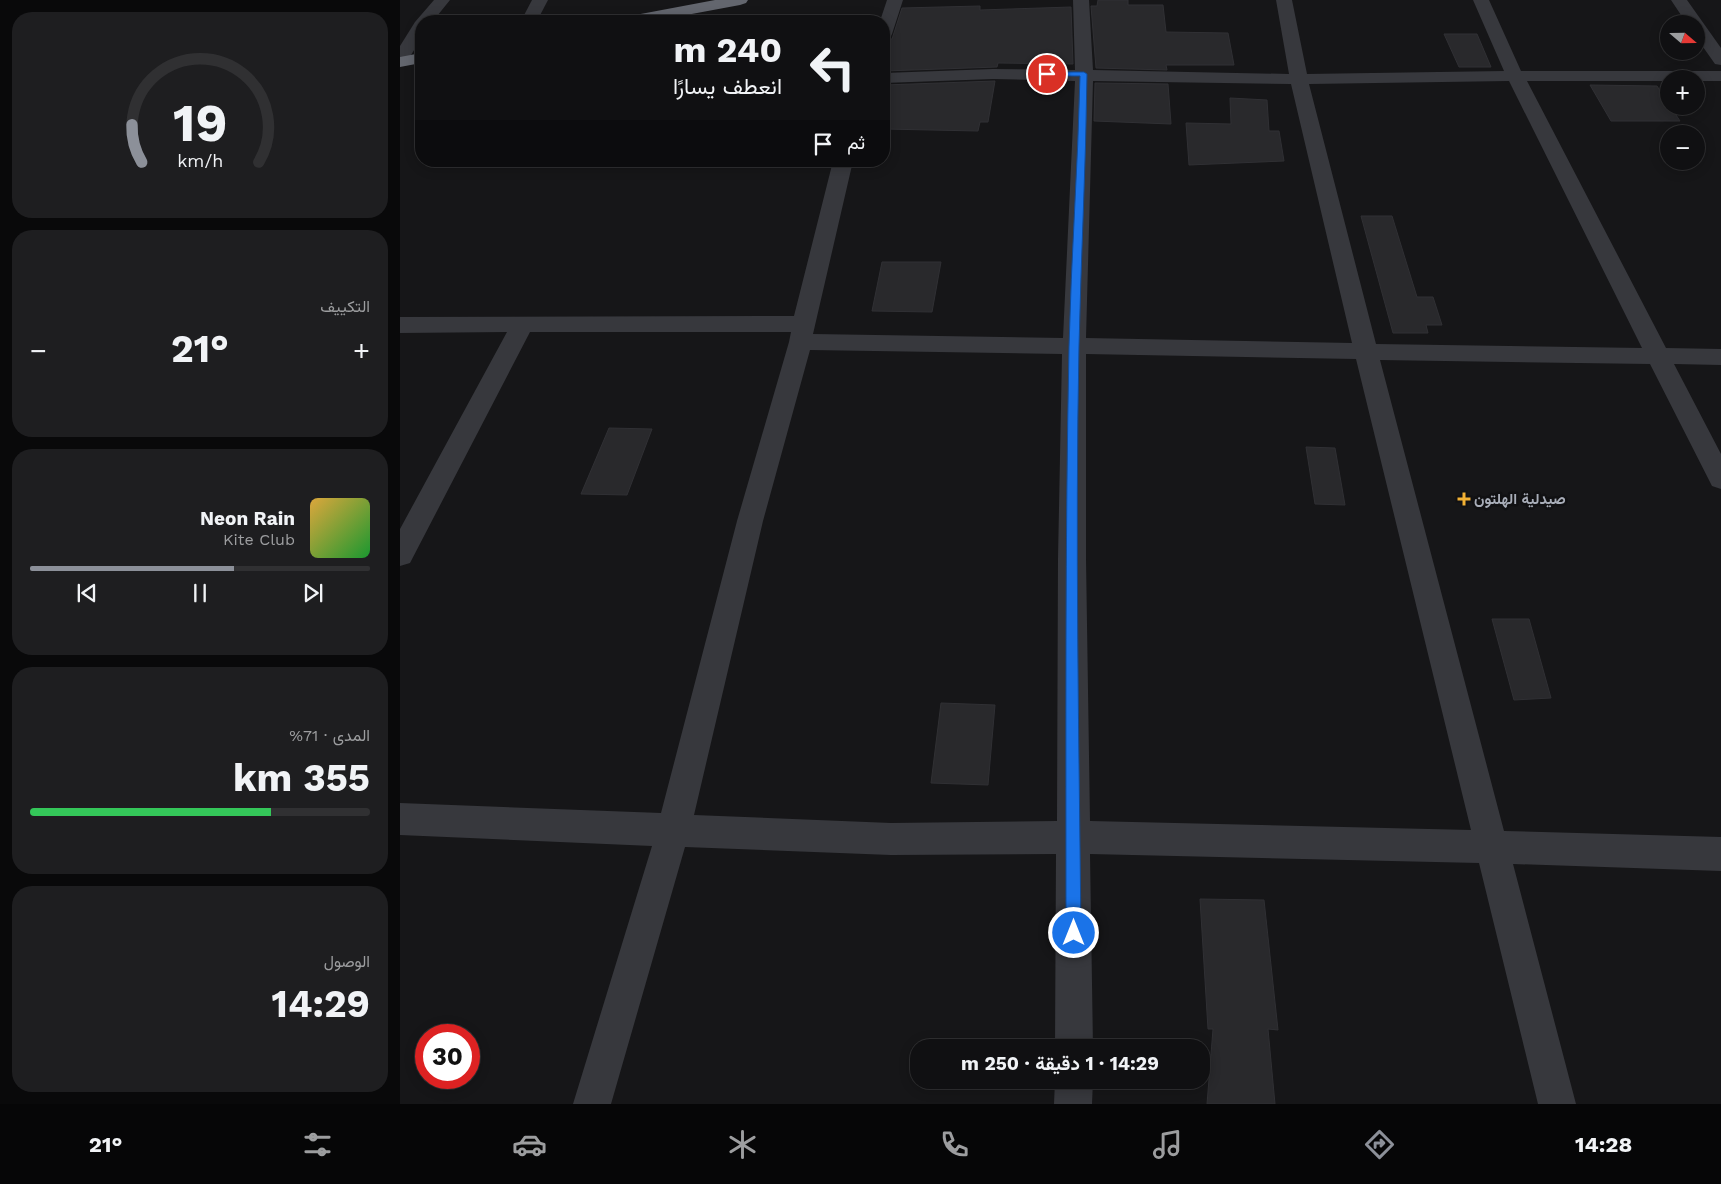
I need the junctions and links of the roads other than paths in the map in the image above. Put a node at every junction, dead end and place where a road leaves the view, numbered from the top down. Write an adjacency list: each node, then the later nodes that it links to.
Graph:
1 (442, 0): 9 (street)
2 (540, 0): 10 (street)
3 (895, 0): 12 (street)
4 (1081, 0): 19 (street)
5 (1284, 0): 23 (street)
6 (1481, 0): 20 (street)
7 (1679, 0): 13 (street)
8 (734, 1): 11 (highway)
9 (430, 15)
10 (532, 15)
11 (679, 15)
12 (890, 15)
13 (1690, 15)
14 (415, 36): 17 (street)
15 (1705, 37): 18 (street)
16 (415, 59): 17 (highway)
17 (400, 60)
18 (1721, 60)
19 (1084, 74): 22 (street); 23 (street); 28 (street)
20 (1515, 76): 21 (street); 23 (street); 30 (street)
21 (1721, 76)
22 (890, 78)
23 (1299, 79): 29 (street)
24 (842, 167): 27 (street)
25 (522, 325): 26 (street); 27 (street); 33 (street)
26 (400, 326)
27 (802, 333): 28 (street); 35 (street)
28 (1074, 345): 29 (street); 36 (street)
29 (1366, 351): 30 (street); 37 (street)
30 (1660, 356): 31 (street); 32 (street)
31 (1721, 357)
32 (1721, 478)
33 (400, 555)
34 (400, 818): 35 (street)
35 (674, 829): 36 (street); 41 (street)
36 (1074, 837): 37 (street); 39 (street)
37 (1493, 848): 38 (street); 43 (street)
38 (1721, 854)
39 (1074, 1039)
40 (1074, 1089): 42 (street)
41 (592, 1104)
42 (1074, 1104)
43 (1557, 1104)

